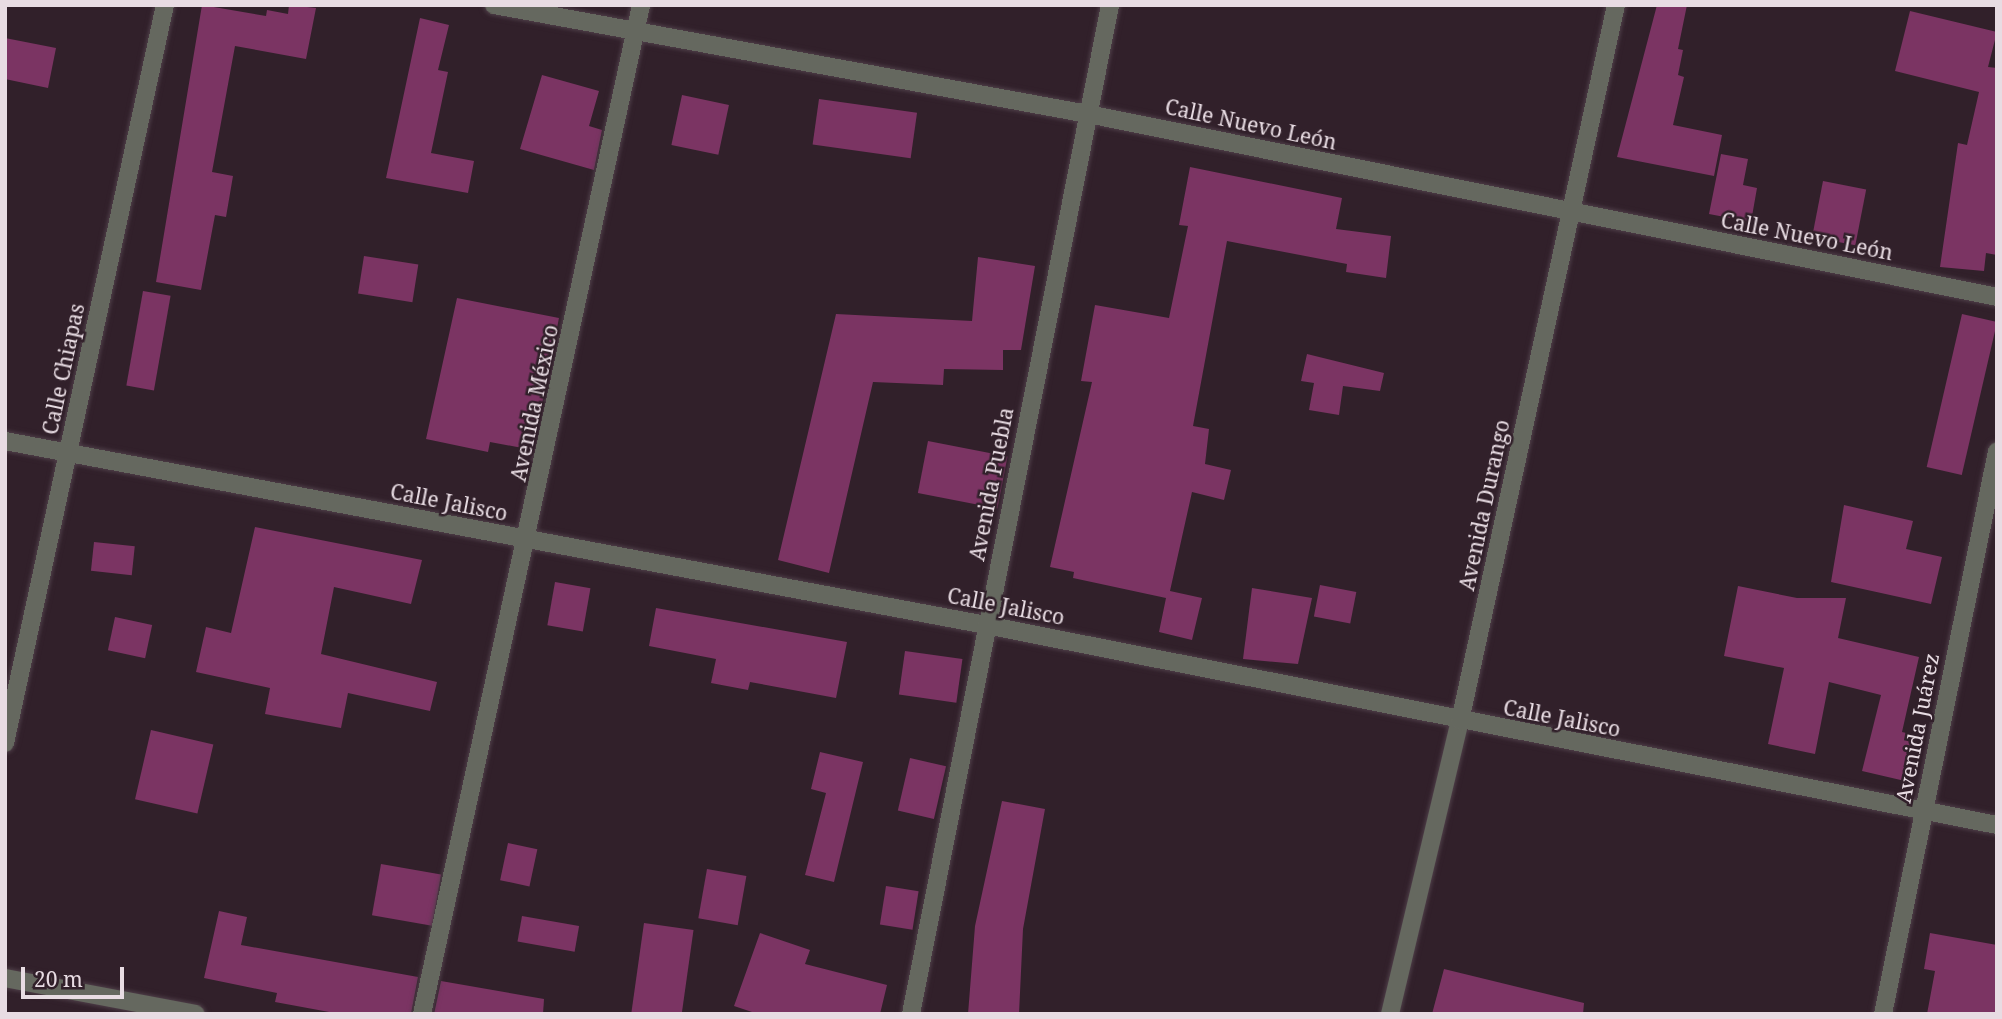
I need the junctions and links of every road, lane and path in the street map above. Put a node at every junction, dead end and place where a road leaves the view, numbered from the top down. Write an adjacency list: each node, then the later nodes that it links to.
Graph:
1 (165, 5): 12 (street, Calle Chiapas)
2 (494, 5): 6 (street, Calle Nuevo León)
3 (641, 5): 6 (street, Avenida México)
4 (1110, 5): 7 (street, Avenida Puebla)
5 (1616, 5): 8 (street, Avenida Durango)
6 (635, 31): 7 (street, Calle Nuevo León); 13 (street, Avenida México)
7 (1088, 114): 8 (street, Calle Nuevo León); 14 (street, Avenida Puebla)
8 (1570, 213): 9 (street, Calle Nuevo León); 15 (street, Avenida Durango)
9 (1997, 297)
10 (5, 441): 12 (street, Calle Jalisco)
11 (1997, 451): 17 (street, Avenida Juárez)
12 (68, 452): 13 (street, Calle Jalisco); 16 (street, Calle Chiapas)
13 (529, 541): 14 (street, Calle Jalisco); 21 (street, Avenida México)
14 (986, 625): 15 (street, Calle Jalisco); 22 (street, Avenida Puebla)
15 (1460, 721): 17 (street, Calle Jalisco); 23 (street, Avenida Durango)
16 (5, 743)
17 (1924, 811): 18 (street, Calle Jalisco); 24 (street, Avenida Juárez)
18 (1997, 825)
19 (5, 978): 20 (street)
20 (196, 1014)
21 (422, 1014)
22 (911, 1014)
23 (1390, 1014)
24 (1882, 1014)

